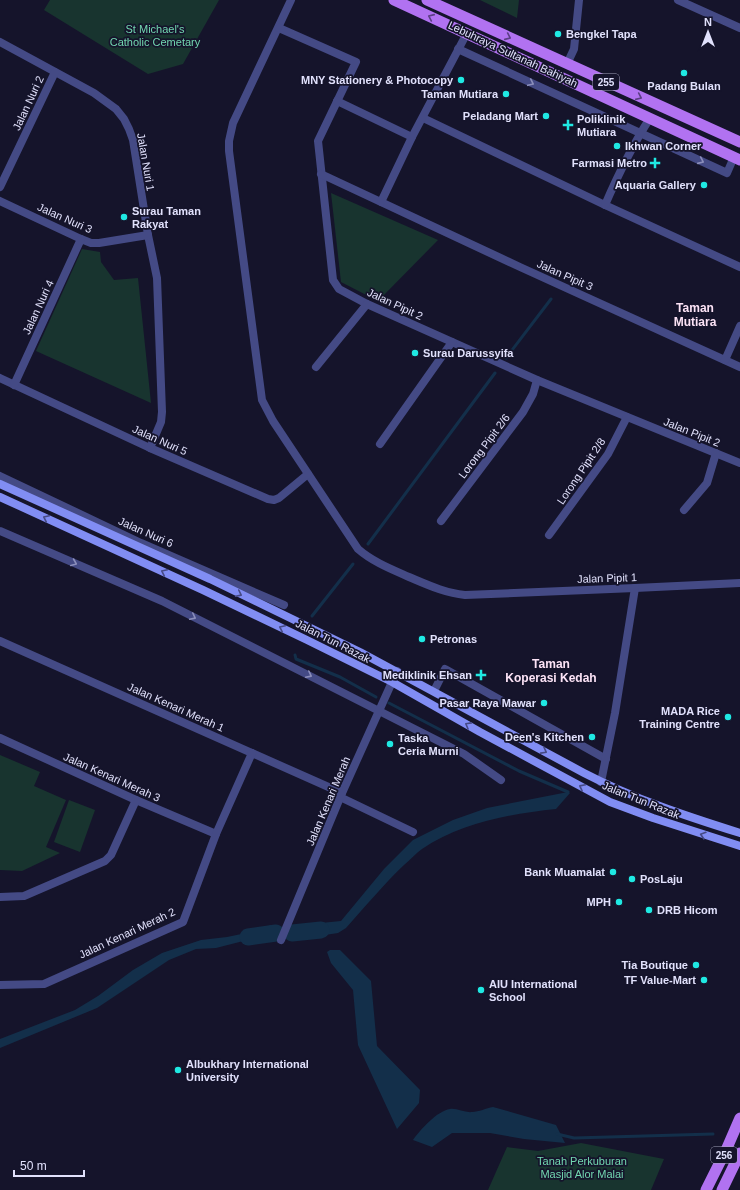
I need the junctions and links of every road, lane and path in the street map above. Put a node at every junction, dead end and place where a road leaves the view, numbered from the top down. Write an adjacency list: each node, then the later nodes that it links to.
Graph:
1 (291, 0): 6 (street, Jalan Pipit 1)
2 (394, 0): 8 (main road, Lebuhraya Sultanah Bahiyah / 255, one-way to 2)
3 (427, 0): 11 (main road, Lebuhraya Sultanah Bahiyah / 255, one-way to 11)
4 (579, 0): 11 (street)
5 (678, 0): 7 (street)
6 (279, 28): 13 (street, Jalan Pipit 2); 42 (street, Jalan Pipit 1)
7 (740, 28)
8 (467, 33): 10 (street); 15 (main road, Lebuhraya Sultanah Bahiyah / 255)
9 (0, 42): 12 (street, Jalan Nuri 1)
10 (458, 49): 14 (street); 16 (street, one-way to 16)
11 (567, 64): 18 (main road, Lebuhraya Sultanah Bahiyah / 255, one-way to 18)
12 (54, 72): 21 (street, Jalan Nuri 2); 25 (street, Jalan Nuri 1)
13 (337, 101): 17 (street); 20 (street, Jalan Pipit 2)
14 (423, 118): 17 (street); 24 (street)
15 (650, 118): 16 (street); 19 (main road, Lebuhraya Sultanah Bahiyah / 255)
16 (640, 134): 19 (street, one-way to 19); 24 (street)
17 (412, 138): 23 (street)
18 (740, 142)
19 (737, 159)
20 (321, 174): 23 (street, Jalan Pipit 3); 28 (street, Jalan Pipit 2)
21 (0, 187)
22 (0, 201): 26 (street, Jalan Nuri 3)
23 (381, 202): 31 (street, Jalan Pipit 3)
24 (605, 205): 27 (street)
25 (148, 235): 26 (street, Jalan Nuri 3); 39 (street, Jalan Nuri 1)
26 (81, 239): 36 (street, Jalan Nuri 4)
27 (740, 267)
28 (366, 304): 30 (street, Jalan Pipit 2); 32 (street)
29 (740, 326): 31 (street)
30 (452, 342): 35 (street, Jalan Pipit 2); 38 (street)
31 (725, 360): 33 (street, Jalan Pipit 3)
32 (316, 367)
33 (740, 367)
34 (0, 378): 36 (street, Jalan Nuri 5)
35 (537, 380): 37 (street, Jalan Pipit 2); 47 (street, Lorong Pipit 2/6)
36 (14, 385): 39 (street, Jalan Nuri 5)
37 (627, 417): 40 (street, Jalan Pipit 2); 49 (street, Lorong Pipit 2/8)
38 (380, 444)
39 (150, 448): 42 (street, Jalan Nuri 5)
40 (716, 453): 41 (street, Jalan Pipit 2); 46 (street)
41 (740, 462)
42 (308, 474): 51 (street, Jalan Pipit 1)
43 (0, 476): 52 (street, Jalan Nuri 6)
44 (0, 484): 52 (main road, Jalan Tun Razak, one-way to 52)
45 (0, 497): 56 (main road, Jalan Tun Razak, one-way to 45)
46 (684, 510)
47 (442, 521)
48 (0, 531): 58 (street, one-way to 58)
49 (549, 535)
50 (740, 583): 51 (street, Jalan Pipit 1)
51 (635, 588): 61 (street)
52 (269, 604): 53 (street, Jalan Nuri 6); 55 (main road, Jalan Tun Razak)
53 (284, 605)
54 (0, 641): 60 (street, Jalan Kenari Merah 1)
55 (397, 671): 56 (street, Jalan Kenari Merah); 57 (main road, Jalan Tun Razak)
56 (392, 682): 58 (street, Jalan Kenari Merah); 69 (main road, Jalan Tun Razak, one-way to 56)
57 (434, 691): 61 (street); 63 (main road, Jalan Tun Razak, one-way to 63)
58 (379, 710): 62 (street); 64 (street, Jalan Kenari Merah)
59 (0, 738): 65 (street, Jalan Kenari Merah 3)
60 (252, 753): 64 (street, Jalan Kenari Merah 1); 68 (street, Jalan Kenari Merah 2)
61 (606, 759): 63 (street)
62 (501, 780)
63 (601, 782): 67 (main road, Jalan Tun Razak)
64 (341, 795): 66 (street, Jalan Kenari Merah 1); 71 (street, Jalan Kenari Merah)
65 (136, 800): 68 (street, Jalan Kenari Merah 3); 70 (street)
66 (413, 832)
67 (740, 833)
68 (216, 834): 72 (street, Jalan Kenari Merah 2)
69 (740, 846)
70 (0, 897)
71 (281, 940)
72 (0, 986)
73 (740, 1118): 75 (main road, 256)
74 (740, 1153): 76 (main road, 256)
75 (706, 1190)
76 (722, 1190)

